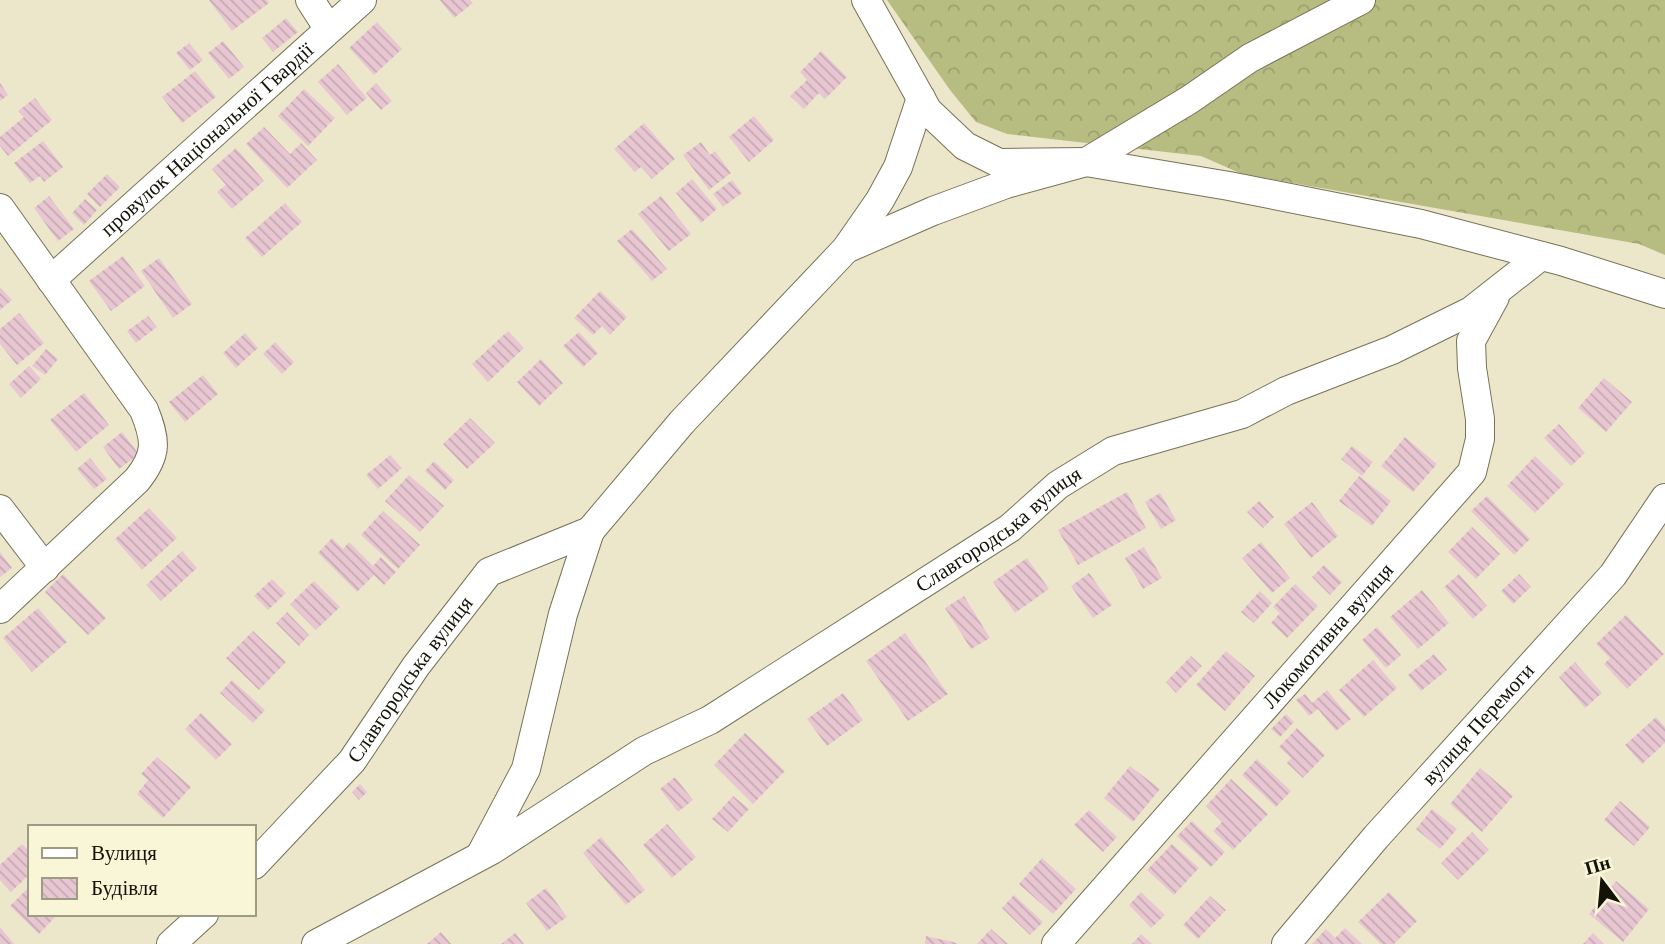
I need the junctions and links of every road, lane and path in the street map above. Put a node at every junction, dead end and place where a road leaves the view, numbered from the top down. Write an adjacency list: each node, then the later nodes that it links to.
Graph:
1 (310, 0): 5 (street)
2 (362, 0): 5 (street, провулок Національної Гвардії)
3 (866, 0): 6 (street)
4 (1361, 0): 7 (street)
5 (328, 28): 11 (street, провулок Національної Гвардії)
6 (920, 98): 7 (street); 9 (street, Славгородська вулиця)
7 (1086, 162): 9 (street, Славгородська вулиця); 10 (street)
8 (0, 208): 11 (street)
9 (846, 249): 16 (street, Славгородська вулиця)
10 (1541, 256): 12 (street, Славгородська вулиця); 13 (street)
11 (51, 280): 17 (street)
12 (1500, 289): 19 (street, Славгородська вулиця); 24 (street, Локомотивна вулиця)
13 (1665, 295)
14 (1665, 498): 25 (street, вулиця Перемоги)
15 (0, 509): 17 (street)
16 (590, 531): 19 (street, Славгородська вулиця); 20 (street, Славгородська вулиця)
17 (45, 568): 18 (street)
18 (0, 610)
19 (480, 857): 23 (street, Славгородська вулиця)
20 (256, 863)
21 (202, 916): 22 (street)
22 (171, 944)
23 (316, 944)
24 (1056, 944)
25 (1286, 944)

